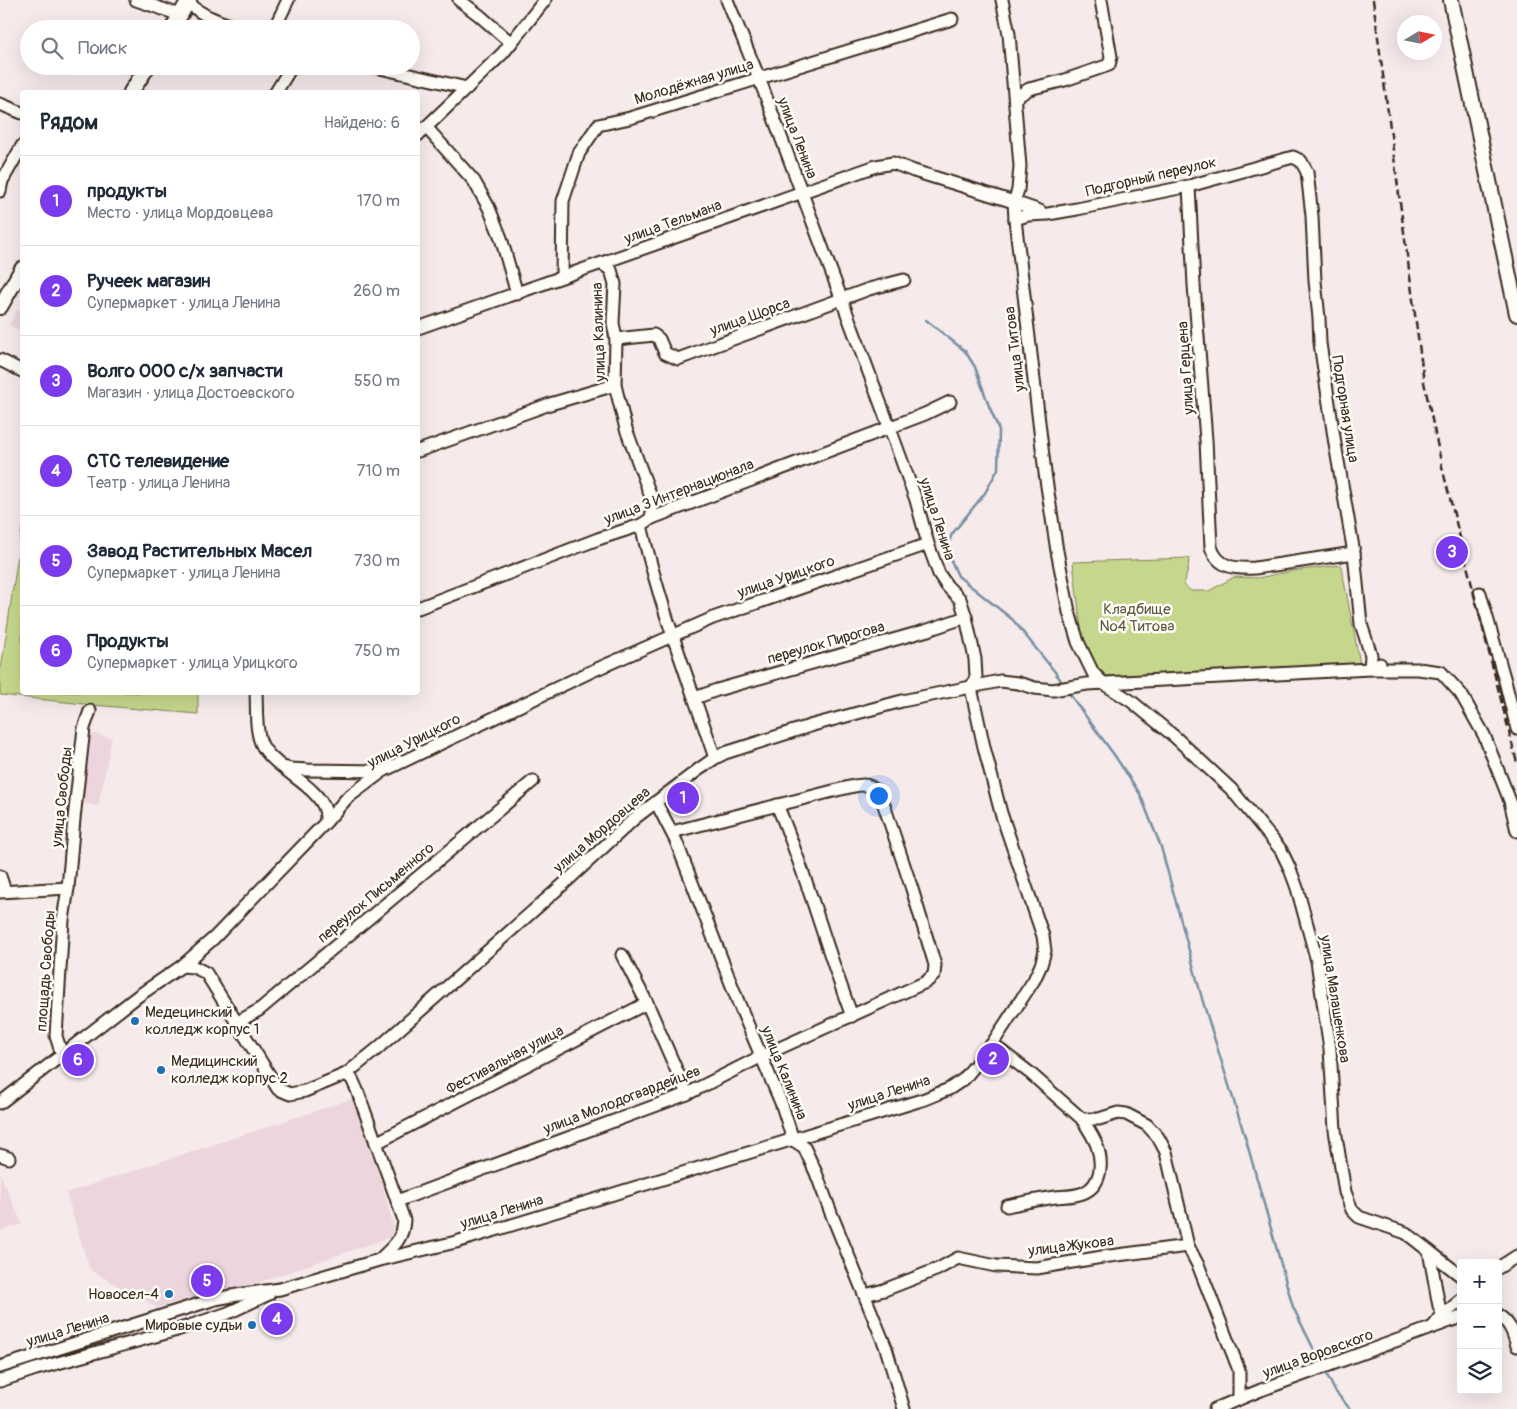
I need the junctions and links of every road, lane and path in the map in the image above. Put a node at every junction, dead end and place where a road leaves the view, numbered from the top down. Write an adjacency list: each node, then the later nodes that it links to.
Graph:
1 (136, 0): 10 (street)
2 (189, 0): 10 (main road); 13 (street)
3 (288, 0): 14 (street)
4 (459, 0): 15 (street)
5 (545, 0): 15 (street)
6 (727, 0): 19 (street, улица Ленина)
7 (1002, 0): 23 (street, улица Титова)
8 (1101, 0): 23 (street)
9 (1451, 0): 42 (main road)
10 (180, 16): 12 (main road)
11 (952, 19): 19 (street, Молодёжная улица)
12 (178, 20)
13 (215, 20)
14 (278, 20)
15 (511, 42): 20 (street)
16 (142, 75): 21 (main road)
17 (286, 75): 22 (street)
18 (410, 75): 20 (street)
19 (759, 78): 31 (street, улица Ленина); 37 (street, Молодёжная улица)
20 (467, 88): 26 (street)
21 (132, 90)
22 (277, 90)
23 (1015, 98): 32 (street, улица Титова)
24 (0, 104): 25 (street)
25 (20, 112)
26 (422, 131): 39 (street)
27 (20, 149): 30 (street)
28 (1293, 157): 29 (street, Подгорный переулок); 54 (street, Подгорная улица)
29 (1190, 186): 33 (street, Подгорный переулок); 54 (street, улица Герцена)
30 (0, 191)
31 (802, 191): 32 (street, улица Тельмана); 35 (street, улица Тельмана); 40 (street, улица Ленина)
32 (1014, 202): 33 (street, улица Тельмана); 34 (street, улица Титова)
33 (1048, 214): 34 (street, Подгорный переулок)
34 (1015, 218): 60 (street, улица Титова)
35 (602, 264): 37 (street, улица Тельмана); 44 (street, улица Калинина)
36 (20, 273): 41 (main road)
37 (562, 276): 39 (street, улица Тельмана)
38 (904, 280): 40 (street, улица Щорса)
39 (516, 294): 43 (street, улица Тельмана)
40 (842, 299): 44 (street, улица Щорса); 49 (street, улица Ленина)
41 (0, 307)
42 (1517, 314)
43 (420, 327)
44 (616, 339): 47 (street, улица Калинина)
45 (0, 360): 46 (street)
46 (20, 370)
47 (615, 385): 50 (street); 51 (street, улица Калинина)
48 (950, 402): 49 (street, улица 3 Интернационала)
49 (889, 428): 51 (street, улица 3 Интернационала); 53 (street, улица Ленина)
50 (420, 451)
51 (652, 518): 52 (street, улица 3 Интернационала)
52 (640, 525): 56 (street, улица 3 Интернационала); 58 (street)
53 (928, 544): 57 (street, улица Ленина); 58 (street, улица Урицкого)
54 (1354, 553): 59 (street, Подгорная улица)
55 (1480, 593): 67 (street)
56 (420, 607)
57 (966, 617): 63 (street, улица Ленина); 65 (street, переулок Пирогова)
58 (672, 637): 65 (street); 70 (street, улица Урицкого)
59 (1375, 667): 61 (street); 75 (street)
60 (1093, 672): 61 (street, улица Титова); 62 (street)
61 (1104, 684): 62 (street, улица Мордовцева); 97 (street, улица Малашенкова)
62 (1082, 685): 63 (street, улица Мордовцева)
63 (971, 688): 68 (street, улица Мордовцева); 85 (street, улица Ленина)
64 (256, 695): 69 (street)
65 (694, 698): 68 (street)
66 (90, 710): 78 (street, улица Свободы)
67 (1517, 730)
68 (715, 758): 72 (street, улица Мордовцева)
69 (283, 767): 70 (street); 74 (street)
70 (383, 771): 74 (street, улица Урицкого)
71 (533, 781): 84 (street, переулок Письменного)
72 (656, 802): 76 (street, улица Калинина); 88 (street, улица Мордовцева)
73 (777, 805): 76 (street, улица Молодогвардейцев); 83 (street); 83 (street, улица Молодогвардейцев)
74 (326, 822): 81 (street, улица Урицкого)
75 (1517, 831)
76 (672, 832): 87 (street, улица Калинина)
77 (0, 876): 79 (street)
78 (68, 888): 79 (street); 86 (street, площадь Свободы)
79 (3, 892)
80 (622, 955): 82 (street)
81 (182, 966): 84 (street, улица Мордовцева); 86 (street, улица Урицкого)
82 (647, 1003): 89 (street); 93 (street, Фестивальная улица)
83 (852, 1016): 87 (street, улица Молодогвардейцев)
84 (236, 1022): 88 (street, улица Мордовцева)
85 (992, 1044): 91 (street); 92 (street, улица Ленина)
86 (62, 1055): 90 (street, улица Урицкого)
87 (762, 1056): 89 (street, улица Молодогвардейцев); 92 (street, улица Калинина)
88 (346, 1074): 93 (street)
89 (687, 1094): 94 (street, улица Молодогвардейцев)
90 (0, 1103)
91 (1082, 1119): 95 (street); 96 (street)
92 (793, 1140): 99 (street, улица Ленина); 103 (street, улица Калинина)
93 (376, 1143): 94 (street)
94 (398, 1201): 99 (street)
95 (1007, 1206)
96 (1188, 1246): 103 (street, улица Жукова); 111 (street)
97 (1429, 1251): 101 (street, улица Малашенкова); 107 (street)
98 (1517, 1256): 100 (street)
99 (379, 1260): 102 (street, улица Ленина)
100 (1502, 1265)
101 (1457, 1273)
102 (280, 1289): 109 (street, улица Ленина); 110 (street)
103 (865, 1295): 112 (street, улица Калинина)
104 (1457, 1303): 107 (street, улица Воровского)
105 (1457, 1318): 107 (street)
106 (1502, 1318): 108 (street)
107 (1439, 1322): 111 (street, улица Воровского)
108 (1517, 1346)
109 (0, 1367)
110 (0, 1381)
111 (1239, 1398): 113 (street, улица Воровского)
112 (904, 1409)
113 (1215, 1409)

